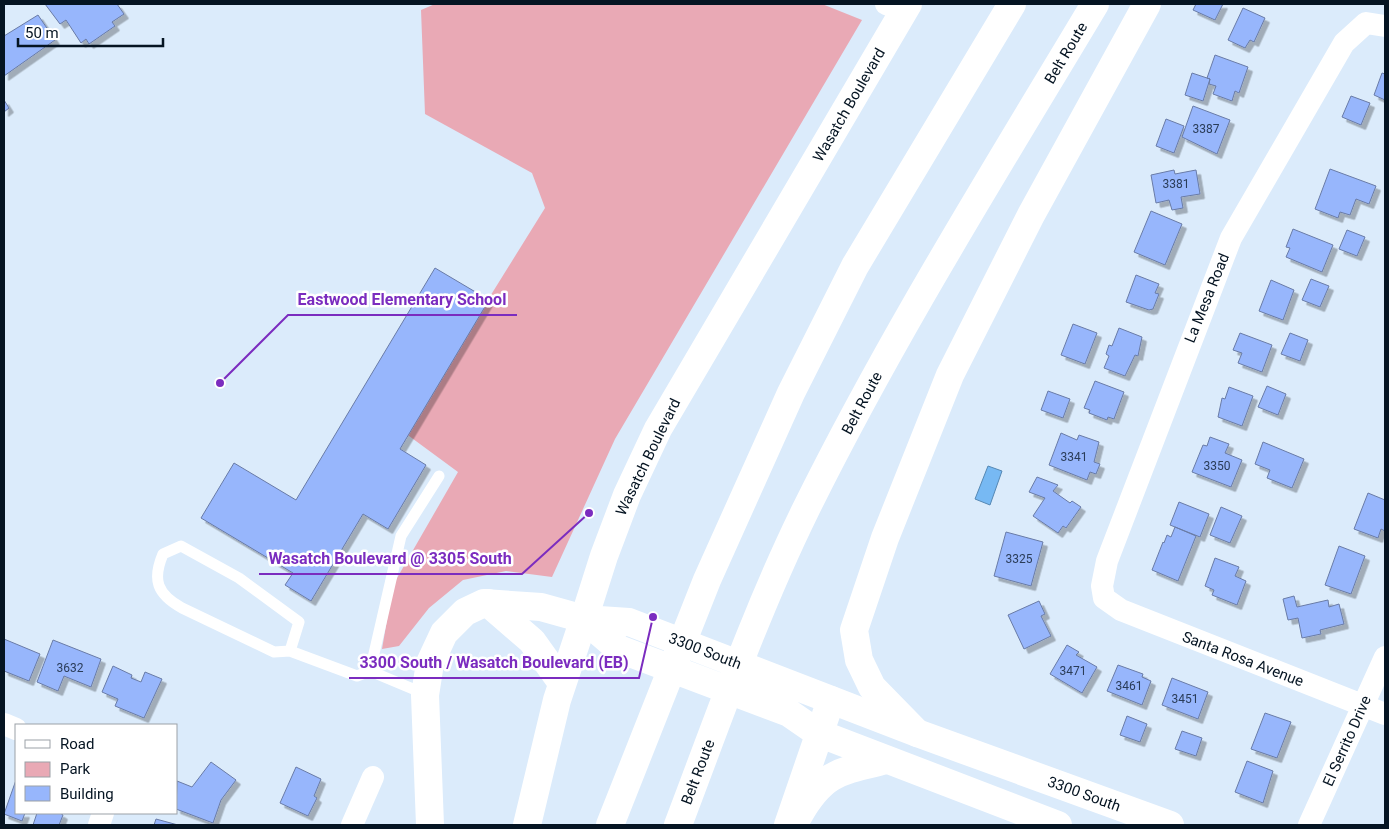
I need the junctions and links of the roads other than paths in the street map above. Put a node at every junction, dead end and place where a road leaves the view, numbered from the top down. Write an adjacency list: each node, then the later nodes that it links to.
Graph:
1 (1012, 4): 25 (main road)
2 (1095, 4): 26 (main road, Belt Route)
3 (1147, 4): 19 (main road)
4 (899, 6): 9 (main road, Wasatch Boulevard)
5 (1376, 24): 7 (street, La Mesa Road)
6 (439, 476): 12 (lane)
7 (1104, 598): 16 (street, Santa Rosa Avenue)
8 (488, 603): 9 (main road); 13 (main road); 14 (main road)
9 (584, 619): 13 (main road, Wasatch Boulevard); 15 (main road, 3300 South); 18 (main road, 3300 South)
10 (290, 651): 10 (lane); 12 (lane)
11 (1385, 657): 16 (street, El Serrito Drive)
12 (370, 672): 14 (lane)
13 (562, 683): 24 (main road, Wasatch Boulevard)
14 (425, 694): 23 (main road)
15 (831, 700): 18 (main road); 19 (main road, 3300 South)
16 (1364, 705): 17 (street, Santa Rosa Avenue); 31 (street, El Serrito Drive)
17 (1385, 714)
18 (818, 733): 20 (main road, 3300 South); 27 (main road)
19 (917, 733): 30 (main road, 3300 South)
20 (887, 760): 28 (main road); 29 (main road, 3300 South)
21 (373, 777): 22 (street)
22 (352, 825)
23 (430, 825)
24 (527, 825)
25 (610, 825)
26 (678, 825)
27 (788, 825)
28 (794, 825)
29 (1058, 825)
30 (1170, 825)
31 (1309, 825)

